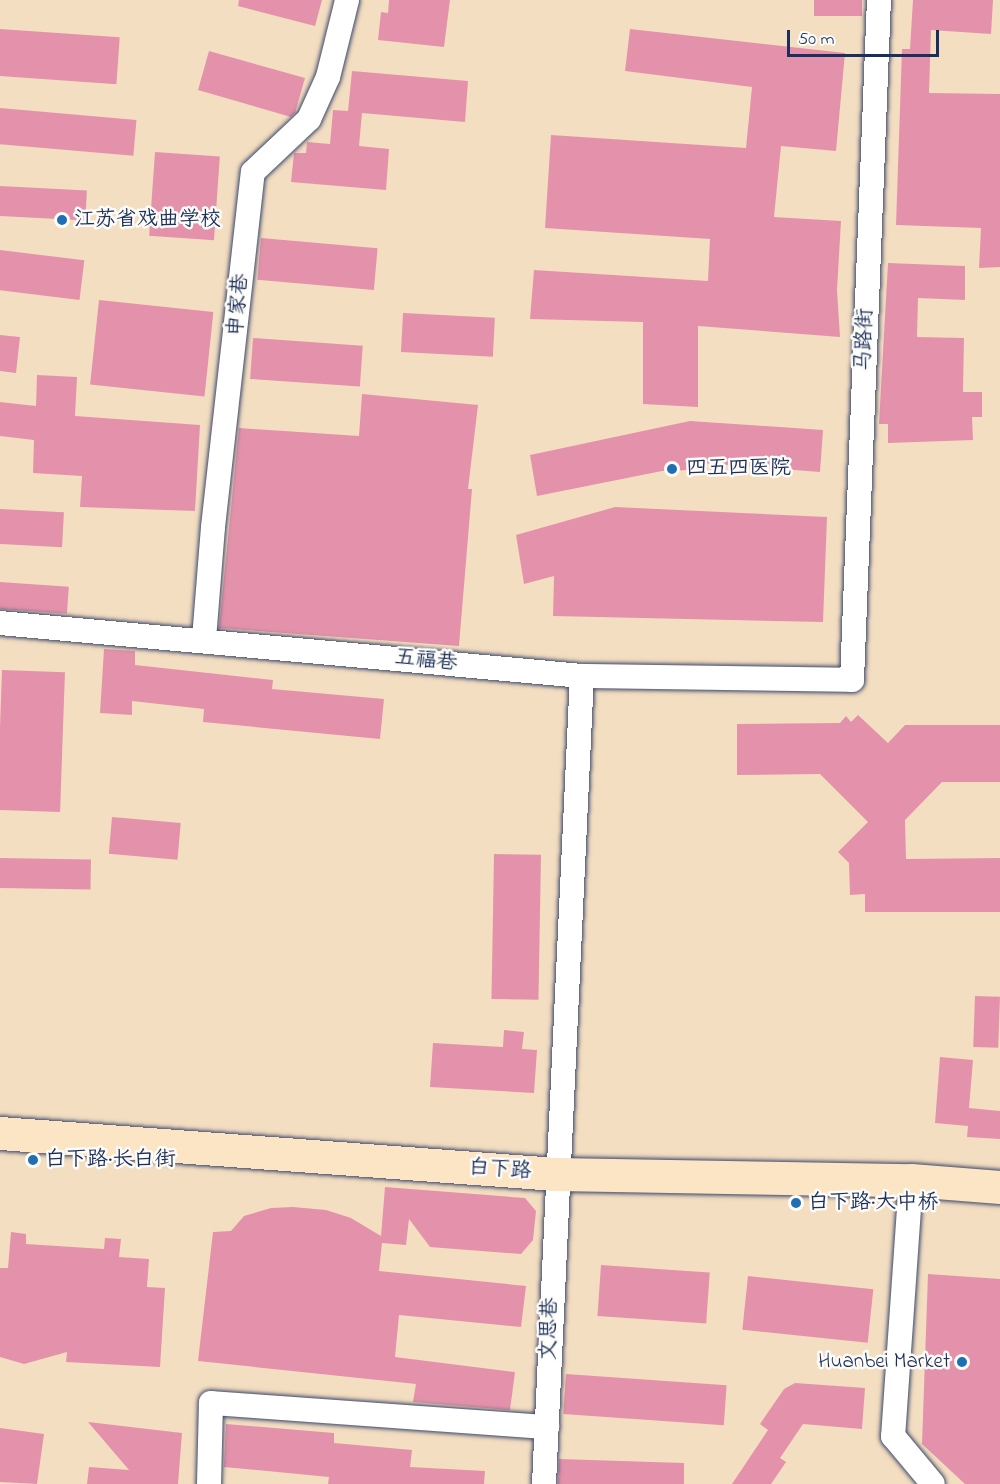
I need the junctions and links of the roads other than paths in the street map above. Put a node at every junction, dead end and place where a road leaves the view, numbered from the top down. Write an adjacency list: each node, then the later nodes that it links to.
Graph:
1 (347, 0): 4 (street, 申家巷)
2 (879, 0): 6 (street, 马路街)
3 (0, 623): 4 (street, 五福巷)
4 (204, 639): 5 (street, 五福巷)
5 (582, 676): 6 (street, 五福巷); 8 (street, 文思巷)
6 (852, 680)
7 (0, 1133): 8 (main road, 白下路)
8 (556, 1174): 9 (main road, 白下路); 11 (street, 文思巷)
9 (911, 1180): 10 (main road, 白下路); 14 (street)
10 (1000, 1187)
11 (547, 1427): 12 (street); 13 (street, 文思巷)
12 (209, 1484)
13 (544, 1484)
14 (933, 1484)

